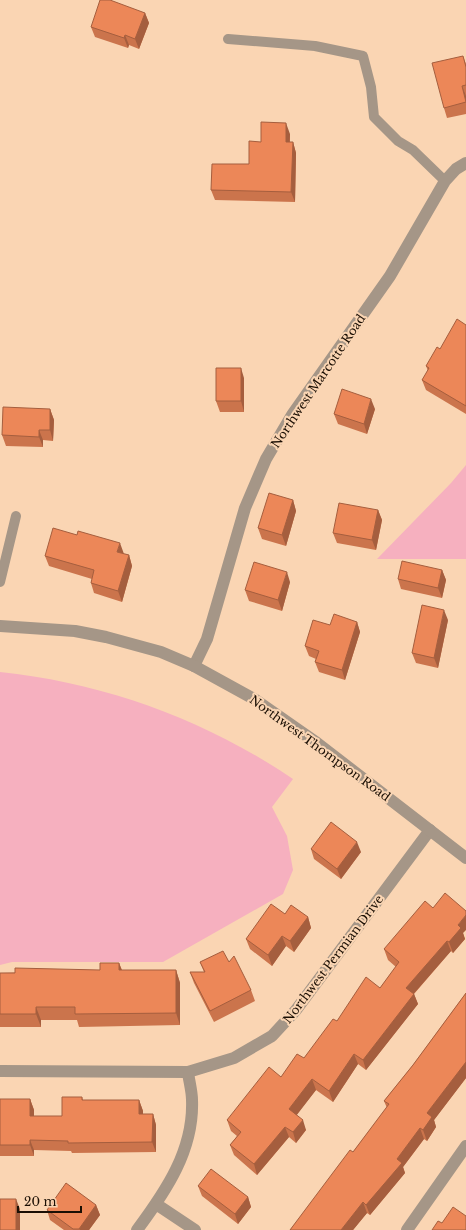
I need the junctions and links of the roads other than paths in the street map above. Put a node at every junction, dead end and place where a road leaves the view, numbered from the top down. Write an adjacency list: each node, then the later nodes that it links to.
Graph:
1 (228, 39): 3 (lane)
2 (466, 163): 3 (street, Northwest Marcotte Road)
3 (445, 181): 7 (street, Northwest Marcotte Road)
4 (16, 516): 5 (lane)
5 (0, 582)
6 (0, 626): 7 (street, Northwest Thompson Road)
7 (194, 666): 8 (street, Northwest Thompson Road)
8 (430, 830): 9 (street, Northwest Thompson Road); 11 (street, Northwest Permian Drive)
9 (466, 858)
10 (0, 1071): 11 (street, Northwest Permian Drive)
11 (188, 1072): 13 (street)
12 (466, 1146): 16 (street)
13 (156, 1204): 14 (street); 15 (street)
14 (137, 1230)
15 (195, 1230)
16 (407, 1230)

